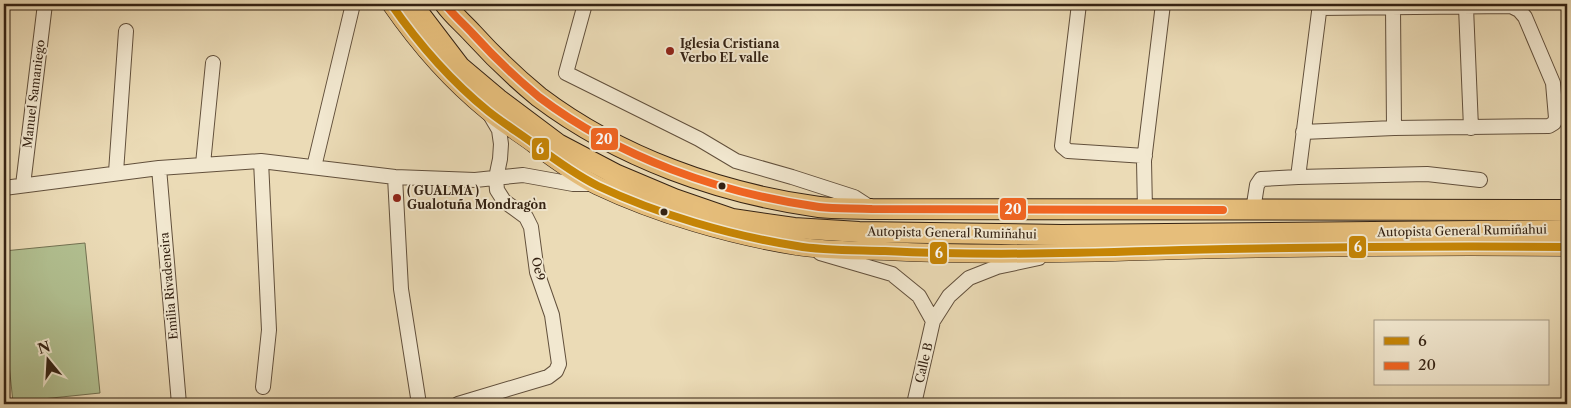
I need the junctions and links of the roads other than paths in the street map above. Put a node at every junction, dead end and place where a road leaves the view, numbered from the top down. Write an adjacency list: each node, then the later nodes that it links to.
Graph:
1 (45, 4): 29 (street, Manuel Samaniego)
2 (353, 4): 21 (street)
3 (391, 4): 14 (main road)
4 (412, 4): 35 (highway, Autopista General Rumiñahui)
5 (445, 4): 31 (highway, Autopista General Rumiñahui)
6 (585, 4): 31 (street)
7 (1079, 4): 18 (street)
8 (1163, 4): 18 (street)
9 (1319, 6): 11 (street); 17 (street)
10 (1466, 6): 11 (street); 16 (street); 16 (street)
11 (1393, 7): 15 (street)
12 (126, 31): 23 (street)
13 (214, 63): 20 (street)
14 (488, 110): 26 (street); 28 (main road)
15 (1394, 128): 16 (street); 17 (street)
16 (1471, 128)
17 (1303, 132): 25 (street)
18 (1145, 156): 32 (street)
19 (261, 161): 20 (street); 21 (street); 40 (street)
20 (203, 164): 22 (street)
21 (314, 166): 24 (street)
22 (159, 168): 23 (street); 41 (street, Emilia Rivadeneira)
23 (116, 172): 29 (street)
24 (395, 177): 26 (street); 42 (street)
25 (1298, 177): 27 (street); 33 (street)
26 (496, 178): 28 (street); 43 (street, Oe9)
27 (1480, 180)
28 (594, 184): 36 (main road)
29 (23, 185): 30 (street)
30 (4, 188)
31 (872, 209): 32 (highway, Autopista General Rumiñahui)
32 (1145, 210): 33 (highway, Autopista General Rumiñahui)
33 (1253, 210): 34 (highway, Autopista General Rumiñahui)
34 (1567, 210)
35 (1567, 230)
36 (800, 247): 38 (main road); 39 (street)
37 (1567, 247): 38 (main road)
38 (1048, 254): 39 (street, Calle B)
39 (934, 321): 44 (street, Calle B)
40 (263, 387)
41 (179, 404)
42 (419, 404)
43 (458, 404)
44 (914, 404)

